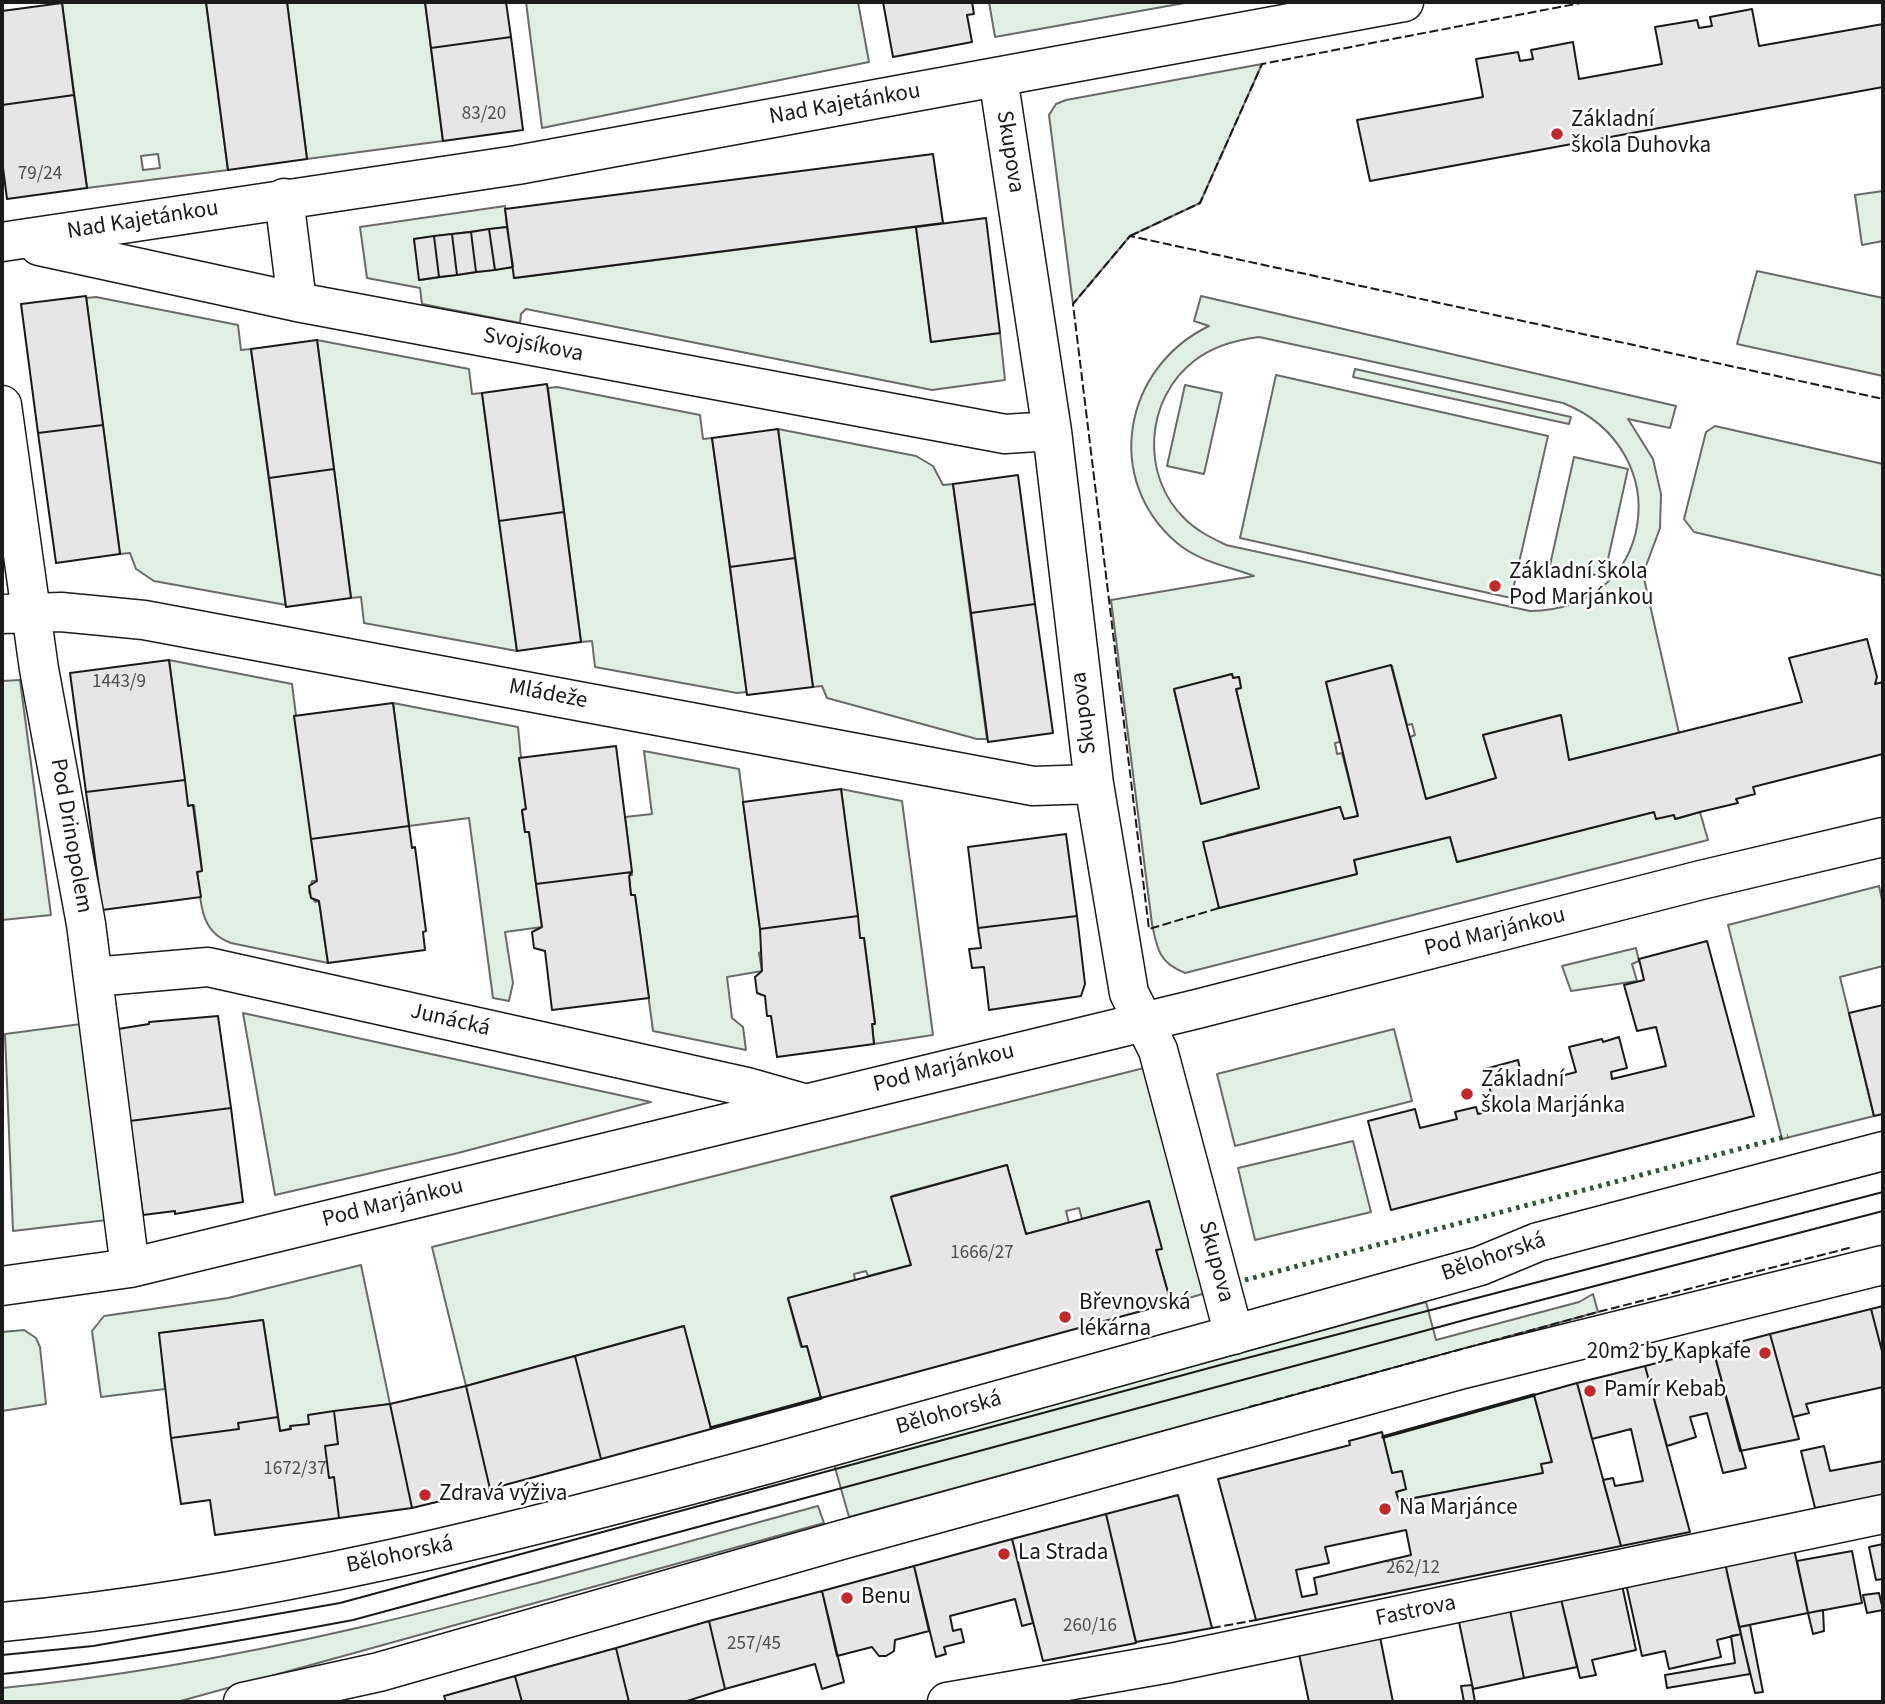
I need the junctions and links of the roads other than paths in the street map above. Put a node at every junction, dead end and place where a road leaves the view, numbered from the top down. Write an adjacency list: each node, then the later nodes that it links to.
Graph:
1 (1404, 2): 2 (street, Nad Kajetánkou)
2 (998, 77): 3 (street, Nad Kajetánkou); 7 (street, Skupova)
3 (284, 198): 4 (street, Nad Kajetánkou); 5 (street)
4 (9, 242): 5 (street, Svojsíkova)
5 (297, 302): 7 (street, Svojsíkova)
6 (2, 405): 8 (street, Pod Drinopolem)
7 (1052, 431): 9 (street, Skupova)
8 (17, 613): 9 (street, Mládeže); 11 (street, Pod Drinopolem)
9 (1094, 784): 12 (street, Skupova)
10 (1883, 837): 12 (street, Pod Marjánkou)
11 (93, 977): 13 (street, Junácká); 16 (street, Pod Drinopolem)
12 (1142, 1021): 13 (street, Pod Marjánkou); 18 (street, Skupova)
13 (803, 1104): 16 (street, Pod Marjánkou)
14 (1883, 1151): 18 (street, Bělohorská)
15 (1883, 1265): 21 (street)
16 (130, 1268): 17 (street, Pod Marjánkou)
17 (2, 1286)
18 (1234, 1335): 20 (street, Bělohorská)
19 (1883, 1514): 23 (street, Fastrova)
20 (2, 1622)
21 (382, 1687): 22 (street)
22 (243, 1702)
23 (947, 1702)

